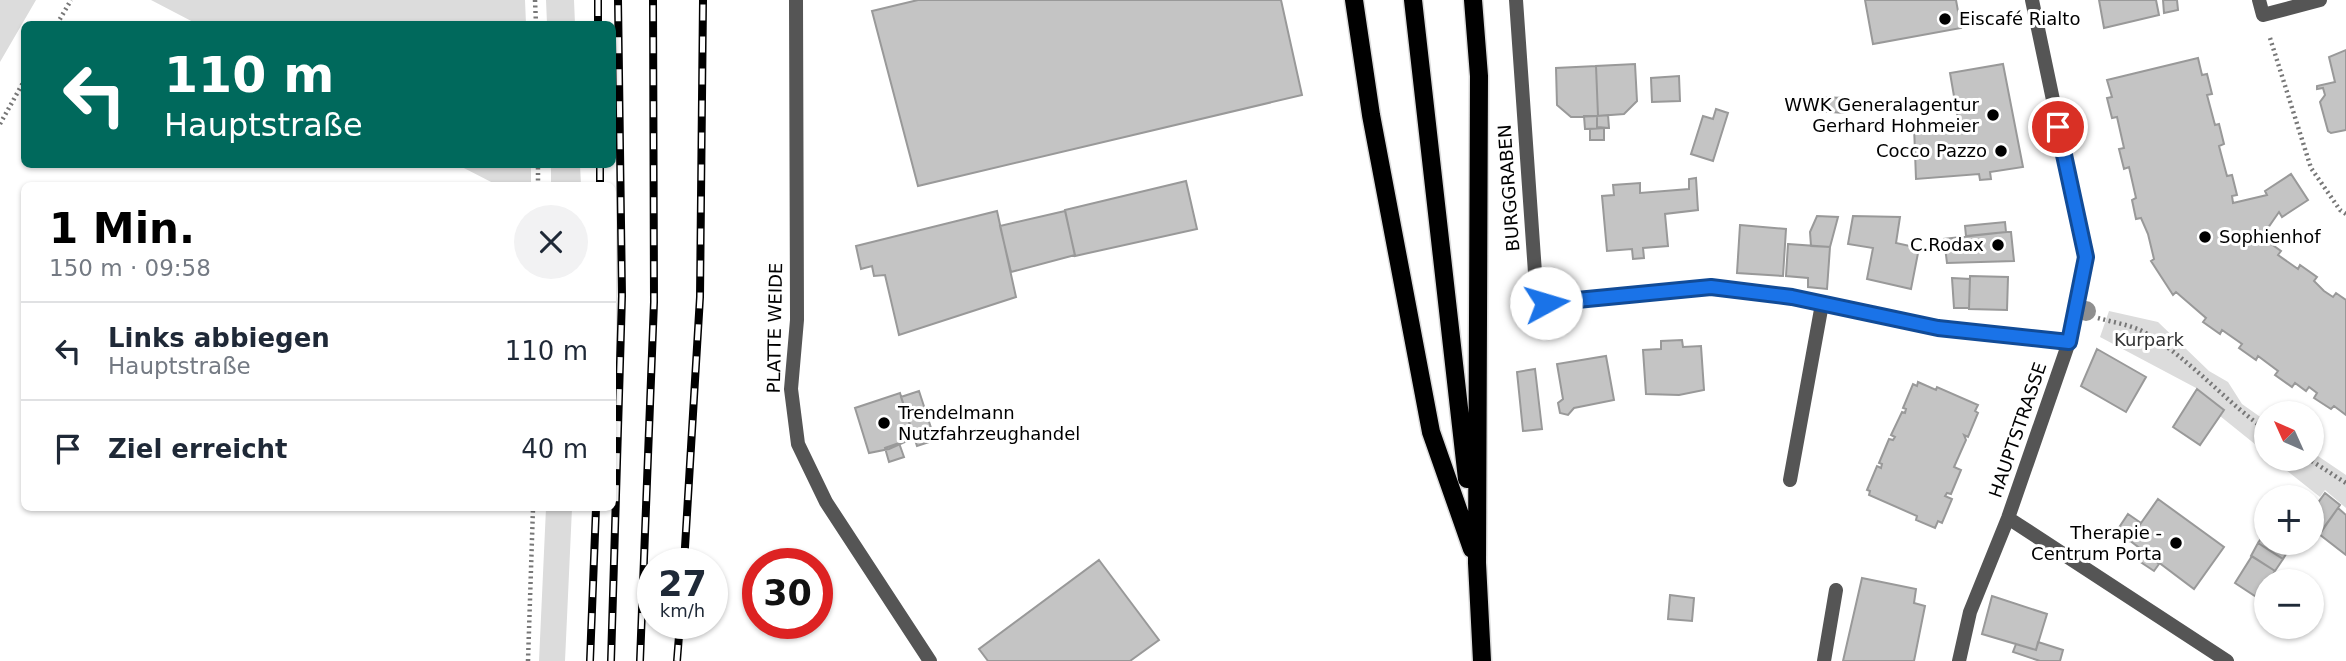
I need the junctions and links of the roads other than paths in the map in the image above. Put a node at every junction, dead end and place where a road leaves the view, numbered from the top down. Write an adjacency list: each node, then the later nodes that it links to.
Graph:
1 (796, 0): 15 (street, PLATTE WEIDE)
2 (1354, 0): 13 (main road)
3 (1413, 0): 13 (main road)
4 (1473, 0): 13 (main road)
5 (1516, 0): 9 (street, BURGGRABEN)
6 (2032, 0): 10 (street, HAUPTSTRASSE)
7 (2259, 0): 8 (street)
8 (2320, 0)
9 (1822, 304): 10 (street, BURGGRABEN); 11 (street)
10 (2069, 342): 12 (street, HAUPTSTRASSE)
11 (1790, 480)
12 (2008, 518): 18 (street, HAUPTSTRASSE); 19 (street)
13 (1477, 563): 16 (main road)
14 (1836, 590): 17 (street)
15 (930, 661)
16 (1482, 661)
17 (1824, 661)
18 (1959, 661)
19 (2227, 661)

